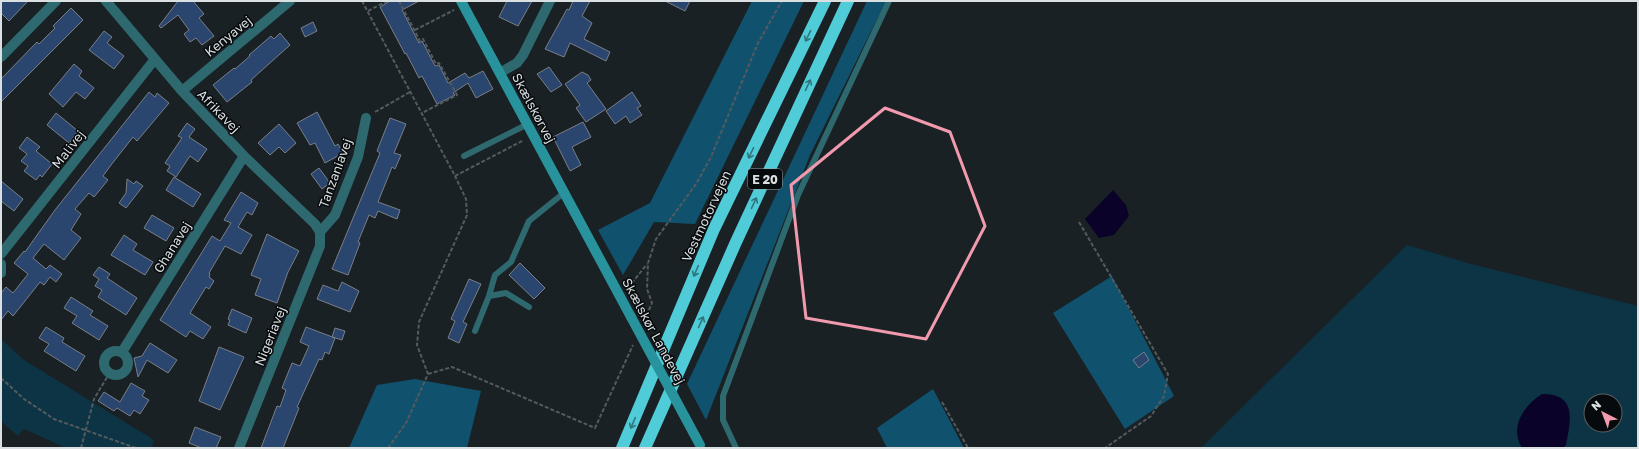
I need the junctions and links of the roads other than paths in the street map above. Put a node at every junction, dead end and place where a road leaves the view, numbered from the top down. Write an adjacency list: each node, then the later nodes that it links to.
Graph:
1 (56, 1): 9 (street)
2 (106, 1): 10 (street, Afrikavej)
3 (290, 1): 12 (street, Kenyavej)
4 (550, 1): 11 (street)
5 (825, 1): 29 (highway, Vestmotorvejen / E 20, one-way to 29)
6 (848, 1): 30 (highway, E 20, one-way to 6)
7 (888, 1): 31 (lane)
8 (462, 3): 11 (street, Skælskørvej)
9 (1, 57)
10 (155, 59): 12 (street, Afrikavej); 20 (street, Malivej)
11 (501, 72): 14 (street, Skælskørvej)
12 (182, 90): 15 (street, Afrikavej)
13 (366, 118): 19 (street, Tanzaniavej)
14 (528, 124): 16 (lane); 17 (street, Skælskørvej)
15 (244, 156): 19 (street, Afrikavej); 26 (street, Ghanavej)
16 (464, 156)
17 (565, 192): 18 (street, Skælskørvej); 23 (lane)
18 (584, 227): 27 (street, Skælskør Landevej, bridge)
19 (320, 232): 28 (street, Nigeriavej)
20 (1, 254)
21 (1, 264): 22 (street)
22 (1, 272)
23 (489, 296): 24 (lane); 25 (lane)
24 (529, 307)
25 (475, 331)
26 (122, 352): 26 (street)
27 (700, 446)
28 (239, 448)
29 (622, 448)
30 (646, 448)
31 (736, 448)

